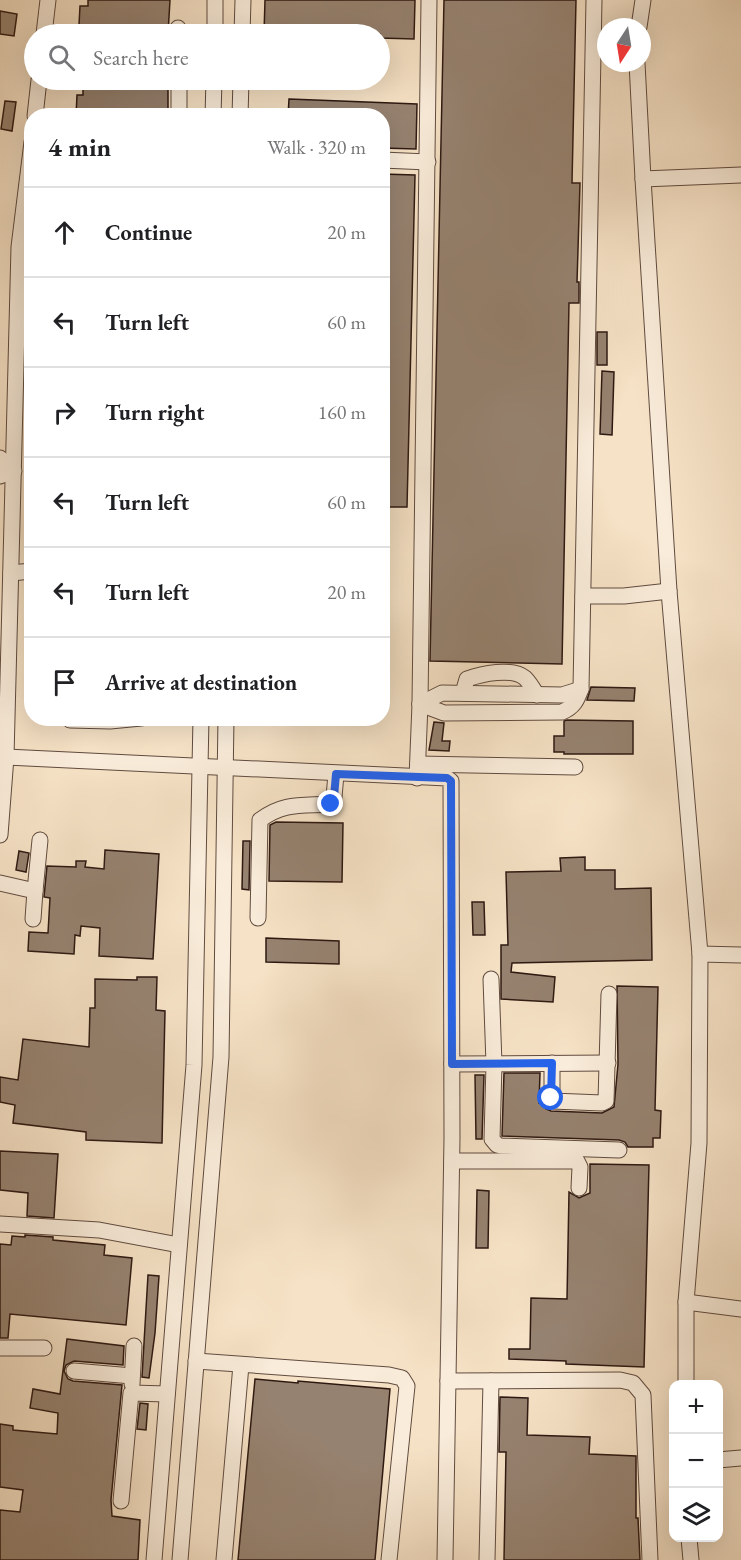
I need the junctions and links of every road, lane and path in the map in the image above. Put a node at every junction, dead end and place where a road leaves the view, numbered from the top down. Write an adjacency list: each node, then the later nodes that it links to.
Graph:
1 (48, 0): 8 (street)
2 (215, 0): 9 (street)
3 (243, 0): 10 (street)
4 (429, 0): 21 (street)
5 (594, 0): 30 (street)
6 (643, 0): 7 (street)
7 (640, 18)
8 (45, 24)
9 (214, 24)
10 (242, 24)
11 (638, 72): 23 (street)
12 (38, 90): 16 (street)
13 (179, 90): 17 (street)
14 (214, 90): 18 (street)
15 (241, 90): 19 (street)
16 (36, 108)
17 (179, 108)
18 (213, 108)
19 (240, 108)
20 (390, 160): 21 (street)
21 (428, 162): 34 (street)
22 (741, 175): 23 (street)
23 (643, 179): 29 (street)
24 (24, 207): 26 (street)
25 (0, 458): 26 (street)
26 (7, 473): 28 (street)
27 (24, 572): 28 (street)
28 (11, 573): 39 (street)
29 (665, 591): 30 (street); 52 (street)
30 (583, 596): 31 (street)
31 (581, 688): 33 (street); 36 (street)
32 (465, 693): 33 (street); 33 (street); 34 (street); 35 (street)
33 (533, 695): 36 (street)
34 (420, 704): 35 (street); 43 (street)
35 (468, 712): 36 (street)
36 (531, 712)
37 (201, 726): 41 (street)
38 (226, 726): 42 (street)
39 (4, 752): 41 (street); 45 (street)
40 (575, 767): 43 (street)
41 (200, 768): 42 (street); 64 (street)
42 (225, 768): 44 (street); 70 (street)
43 (417, 771): 44 (street); 58 (street)
44 (336, 774): 50 (street)
45 (2, 791): 46 (street)
46 (0, 835)
47 (40, 840): 49 (street)
48 (0, 883): 49 (street)
49 (35, 891): 51 (street)
50 (258, 918)
51 (33, 919)
52 (700, 954): 53 (street); 65 (street)
53 (741, 955)
54 (491, 979): 59 (street)
55 (609, 994): 57 (street)
56 (552, 1063): 57 (street); 57 (street); 59 (street)
57 (608, 1063)
58 (452, 1064): 59 (street); 61 (street)
59 (494, 1064): 60 (street)
60 (619, 1150)
61 (452, 1161): 62 (street); 77 (street)
62 (579, 1188)
63 (0, 1224): 64 (street)
64 (179, 1245): 74 (street)
65 (686, 1302): 66 (street); 76 (street)
66 (741, 1309)
67 (134, 1346): 73 (street)
68 (0, 1348): 69 (street)
69 (44, 1348)
70 (196, 1361): 71 (street); 75 (street)
71 (241, 1365): 87 (street); 88 (street)
72 (74, 1371): 73 (street)
73 (132, 1376): 79 (street)
74 (169, 1376): 75 (street); 80 (street)
75 (195, 1378): 86 (street)
76 (686, 1380)
77 (448, 1381): 78 (street); 89 (street)
78 (490, 1381): 90 (street); 91 (street)
79 (131, 1393): 80 (street); 83 (street)
80 (167, 1394): 85 (street)
81 (741, 1458): 82 (street)
82 (723, 1460)
83 (122, 1501)
84 (689, 1542): 92 (street)
85 (154, 1560)
86 (180, 1560)
87 (224, 1560)
88 (389, 1560)
89 (445, 1560)
90 (487, 1560)
91 (650, 1560)
92 (691, 1560)

